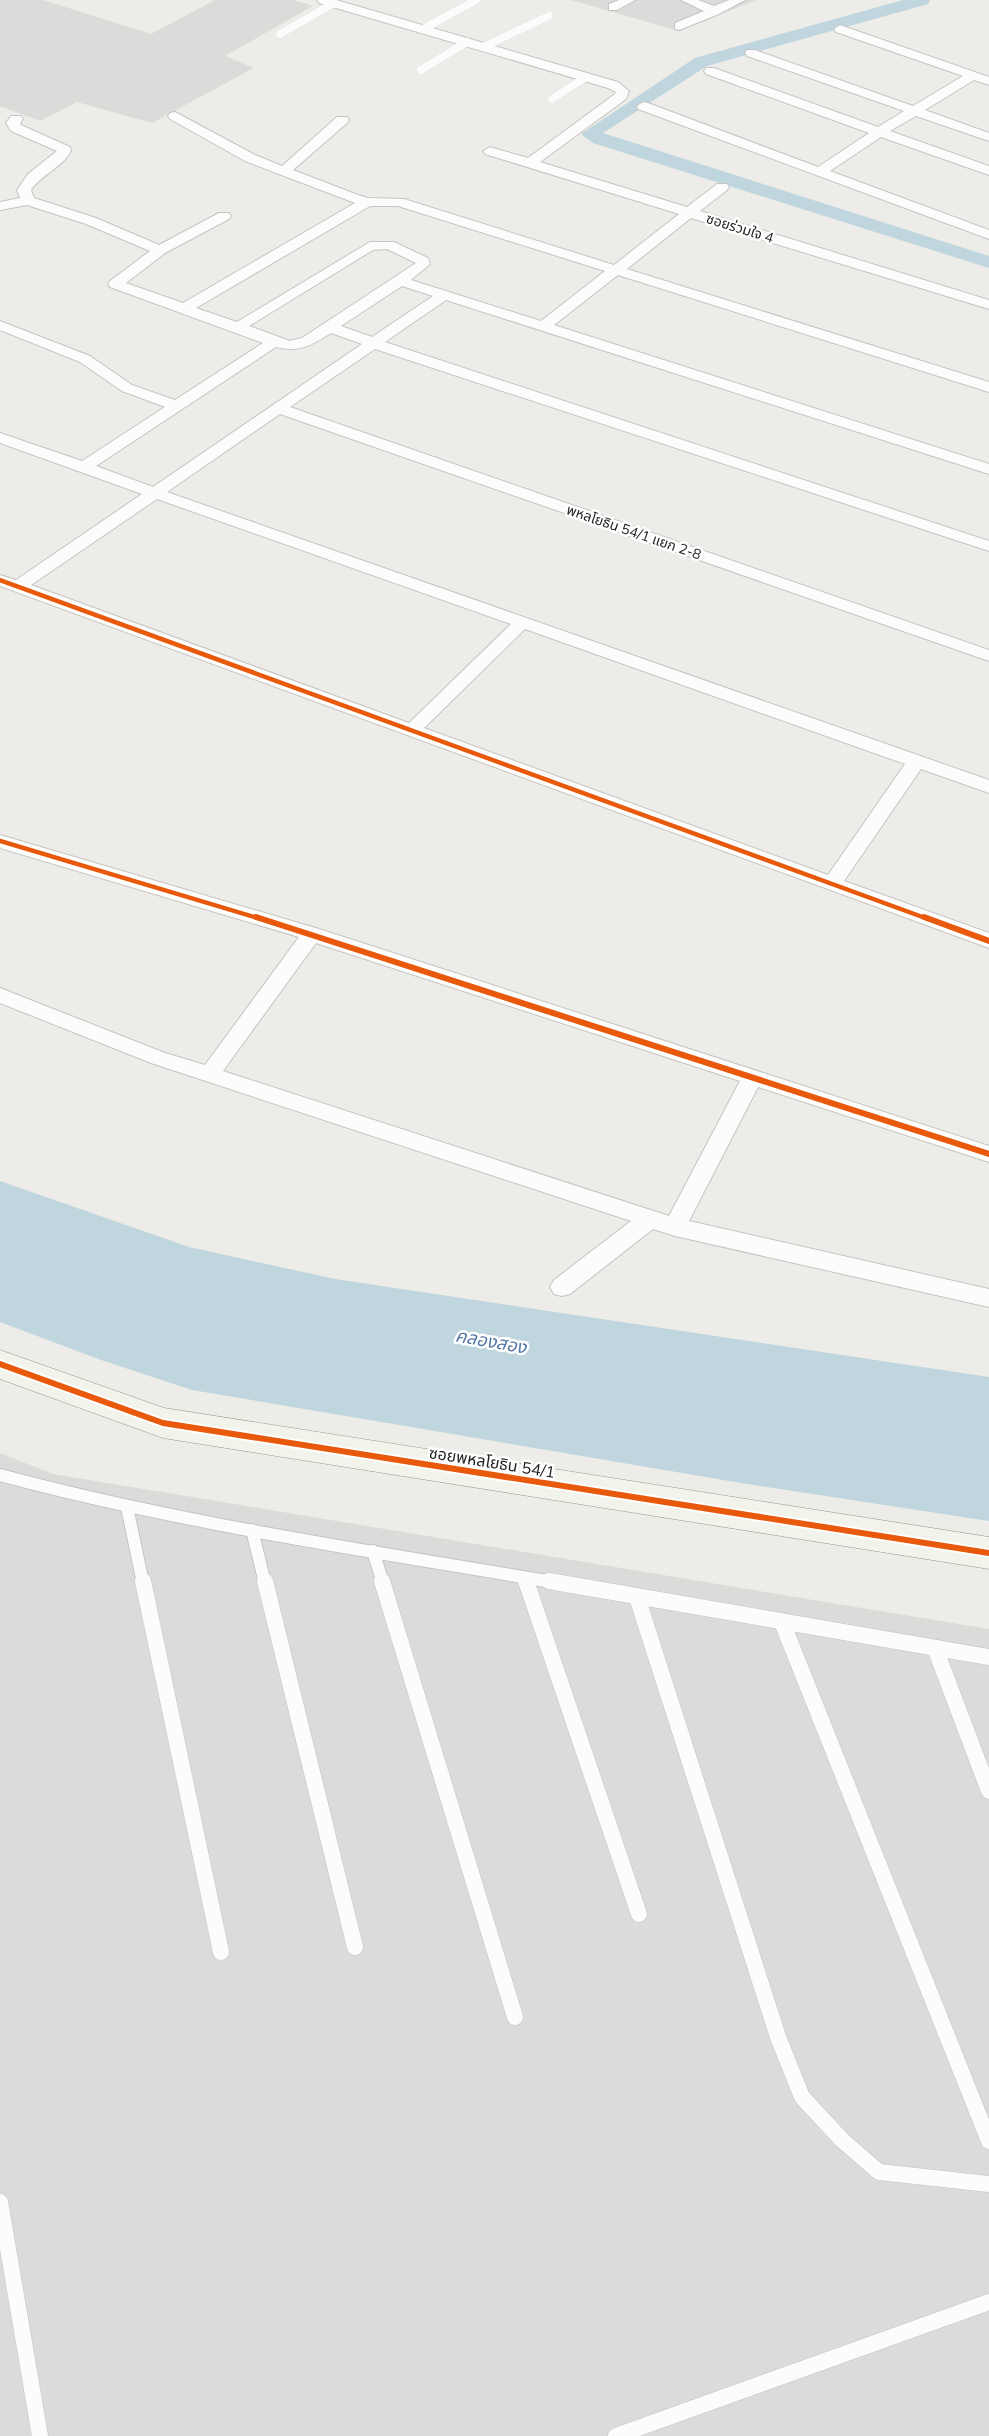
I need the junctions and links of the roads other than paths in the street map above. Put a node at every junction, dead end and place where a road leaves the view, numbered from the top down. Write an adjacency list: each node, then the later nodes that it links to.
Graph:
1 (476, 0): 10 (lane)
2 (629, 0): 6 (street)
3 (687, 0): 7 (street)
4 (739, 0): 7 (street)
5 (329, 2): 10 (street); 12 (lane)
6 (613, 8)
7 (715, 11): 9 (street)
8 (549, 16): 14 (lane)
9 (680, 26)
10 (423, 29): 13 (street)
11 (840, 29): 18 (street)
12 (280, 34)
13 (467, 42): 14 (street); 16 (lane)
14 (483, 47): 19 (street)
15 (751, 53): 23 (street)
16 (421, 70)
17 (710, 71): 27 (street)
18 (974, 75): 20 (street); 23 (street)
19 (586, 77): 21 (lane); 30 (street)
20 (989, 81)
21 (552, 99)
22 (643, 106): 33 (street)
23 (915, 111): 27 (street); 28 (street)
24 (176, 116): 31 (street)
25 (16, 119): 35 (street)
26 (342, 120): 31 (street)
27 (879, 132): 32 (street); 33 (street)
28 (989, 137)
29 (490, 151): 30 (street, ซอยร่วมใจ 4)
30 (532, 162): 38 (street, ซอยร่วมใจ 4)
31 (284, 171): 36 (street)
32 (989, 171)
33 (819, 172): 40 (street)
34 (722, 187): 38 (street)
35 (28, 201): 37 (street); 41 (street)
36 (367, 202): 42 (street); 46 (street)
37 (0, 206)
38 (690, 212): 42 (street); 45 (street, ซอยร่วมใจ 4)
39 (224, 216): 41 (street)
40 (989, 235)
41 (160, 250): 46 (street)
42 (616, 269): 50 (street); 53 (street)
43 (400, 281): 44 (street); 48 (street); 49 (street)
44 (444, 295): 50 (street); 52 (street)
45 (989, 305)
46 (185, 308): 48 (street)
47 (0, 325): 54 (street)
48 (238, 327): 51 (street)
49 (330, 327): 51 (street); 52 (street)
50 (543, 327): 58 (street)
51 (274, 342): 54 (street)
52 (373, 343): 55 (street); 60 (street)
53 (989, 387)
54 (176, 406): 57 (street)
55 (278, 408): 59 (street); 63 (street, พหลโยธิน 54/1 แยก 2-8)
56 (0, 438): 57 (street)
57 (84, 467): 59 (street)
58 (989, 469)
59 (155, 492): 61 (street); 62 (street)
60 (989, 546)
61 (9, 584): 64 (street)
62 (523, 622): 64 (street); 65 (street)
63 (989, 656)
64 (412, 730): 68 (street)
65 (916, 761): 66 (street); 68 (street)
66 (989, 787)
67 (0, 841): 69 (street)
68 (832, 883): 70 (street)
69 (312, 934): 72 (street); 73 (street)
70 (989, 941)
71 (0, 995): 72 (street)
72 (209, 1075): 75 (street)
73 (753, 1077): 74 (street); 76 (street)
74 (989, 1154)
75 (650, 1219): 76 (street); 77 (street)
76 (675, 1227): 78 (street)
77 (562, 1287)
78 (989, 1298)
79 (0, 1364): 84 (street, ซอยพหลโยธิน 54/1)
80 (0, 1475): 81 (lane)
81 (127, 1507): 82 (lane); 93 (lane)
82 (252, 1530): 83 (lane); 92 (lane)
83 (373, 1551): 85 (lane); 94 (lane)
84 (989, 1553)
85 (524, 1577): 86 (lane); 91 (lane)
86 (637, 1597): 87 (lane); 96 (lane)
87 (782, 1622): 88 (lane); 95 (lane)
88 (935, 1648): 89 (lane); 90 (lane)
89 (989, 1657)
90 (989, 1791)
91 (639, 1914)
92 (355, 1947)
93 (221, 1952)
94 (514, 2017)
95 (989, 2141)
96 (989, 2184)
97 (0, 2202): 99 (lane)
98 (989, 2302): 100 (lane)
99 (40, 2436)
100 (616, 2436)

